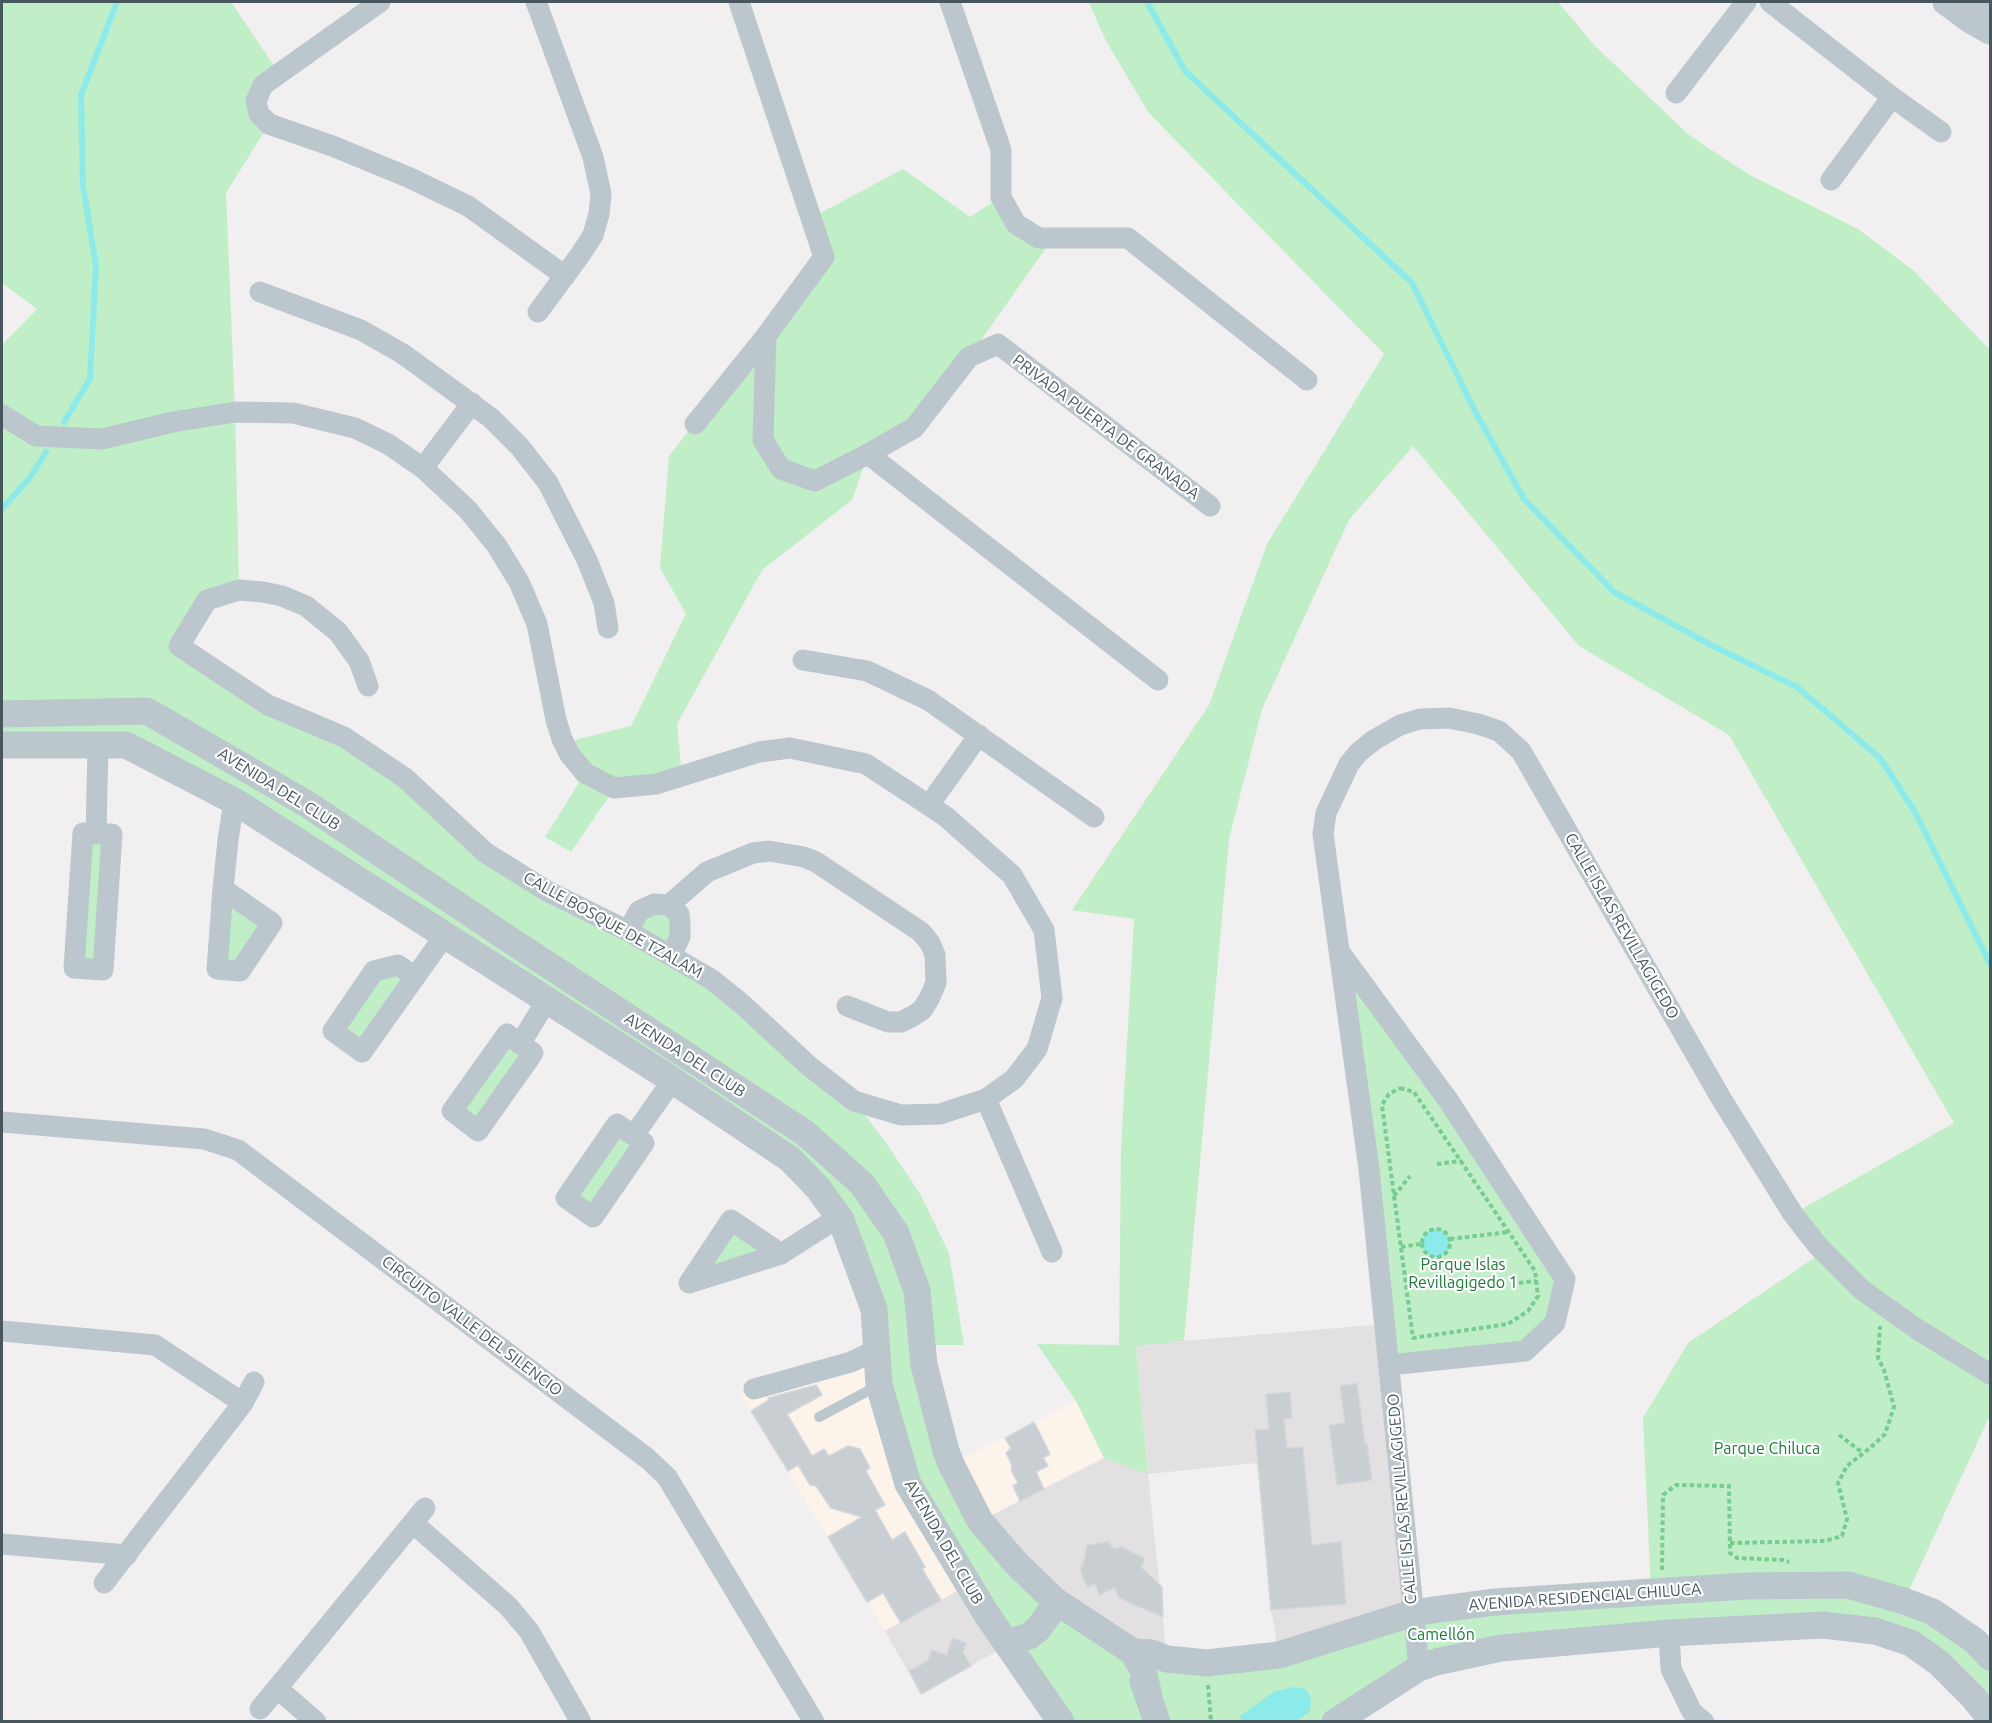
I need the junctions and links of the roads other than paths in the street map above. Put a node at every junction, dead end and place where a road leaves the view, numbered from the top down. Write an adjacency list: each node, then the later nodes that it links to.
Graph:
1 (380, 2): 15 (street)
2 (536, 2): 15 (street)
3 (739, 2): 18 (street)
4 (950, 2): 19 (street)
5 (1746, 2): 11 (street)
6 (1770, 2): 12 (street)
7 (1946, 2): 10 (street)
8 (1980, 2): 9 (street)
9 (1990, 8)
10 (1990, 31)
11 (1676, 93)
12 (1892, 97): 13 (street); 14 (street)
13 (1941, 132)
14 (1831, 180)
15 (565, 276): 17 (street)
16 (260, 292): 20 (street)
17 (538, 312)
18 (766, 336): 22 (street); 23 (street, PRIVADA PUERTA DE GRANADA)
19 (1307, 380)
20 (472, 403): 24 (street); 26 (street)
21 (2, 415): 24 (street, CALLE BOSQUE DE TZALAM)
22 (695, 424)
23 (868, 454): 25 (street, PRIVADA PUERTA DE GRANADA); 28 (street)
24 (423, 468): 35 (street, CALLE BOSQUE DE TZALAM)
25 (1210, 506)
26 (608, 628)
27 (803, 660): 31 (street)
28 (1158, 680)
29 (368, 686): 40 (street, CALLE BOSQUE DE TZALAM)
30 (2, 714): 42 (street, AVENIDA DEL CLUB)
31 (979, 735): 35 (street); 36 (street)
32 (98, 745): 33 (street, AVENIDA DEL CLUB); 34 (street, AVENIDA DEL CLUB); 37 (street)
33 (2, 746)
34 (234, 801): 38 (street); 41 (street, AVENIDA DEL CLUB)
35 (929, 805): 51 (street, CALLE BOSQUE DE TZALAM)
36 (1094, 817)
37 (96, 834): 37 (street)
38 (222, 889)
39 (669, 905): 40 (street); 44 (street); 48 (street)
40 (628, 931): 44 (street, CALLE BOSQUE DE TZALAM)
41 (445, 935): 45 (street, AVENIDA DEL CLUB); 46 (street)
42 (513, 942): 45 (street); 53 (street, AVENIDA DEL CLUB)
43 (1339, 951): 61 (street, CALLE ISLAS REVILLAGIGEDO); 61 (street, CALLE ISLAS REVILLAGIGEDO); 62 (street, CALLE ISLAS REVILLAGIGEDO)
44 (671, 955): 51 (street, CALLE BOSQUE DE TZALAM)
45 (498, 969): 47 (street, AVENIDA DEL CLUB)
46 (415, 977)
47 (547, 1000): 49 (street); 50 (street, AVENIDA DEL CLUB)
48 (847, 1006)
49 (520, 1044)
50 (672, 1081): 54 (street); 55 (street, AVENIDA DEL CLUB)
51 (986, 1099): 57 (street)
52 (2, 1122): 84 (street, CIRCUITO VALLE DEL SILENCIO)
53 (805, 1133): 55 (street); 71 (street, AVENIDA DEL CLUB)
54 (634, 1136)
55 (790, 1159): 56 (street, AVENIDA DEL CLUB)
56 (839, 1217): 58 (street); 60 (street, AVENIDA DEL CLUB)
57 (1052, 1252)
58 (781, 1254)
59 (2, 1331): 66 (street)
60 (876, 1350): 64 (street, AVENIDA DEL CLUB); 65 (street)
61 (1389, 1365): 72 (street, CALLE ISLAS REVILLAGIGEDO)
62 (1990, 1374)
63 (254, 1382): 66 (street)
64 (879, 1385): 67 (lane); 74 (street, AVENIDA DEL CLUB)
65 (754, 1389)
66 (243, 1403): 69 (street)
67 (819, 1417)
68 (2, 1544): 69 (street)
69 (128, 1555): 70 (street)
70 (104, 1583)
71 (1054, 1600): 74 (street); 75 (street, AVENIDA DEL CLUB)
72 (1413, 1613): 75 (street, AVENIDA RESIDENCIAL CHILUCA); 76 (street, AVENIDA RESIDENCIAL CHILUCA); 77 (street, CALLE ISLAS REVILLAGIGEDO)
73 (1669, 1633): 77 (street); 81 (street); 87 (street)
74 (1008, 1643): 85 (street, AVENIDA DEL CLUB)
75 (1133, 1652): 80 (street)
76 (1990, 1657)
77 (1419, 1668): 86 (street)
78 (277, 1688): 79 (street); 82 (street); 83 (street)
79 (260, 1708)
80 (1153, 1709)
81 (1990, 1718)
82 (316, 1722)
83 (581, 1722)
84 (814, 1722)
85 (1061, 1722)
86 (1335, 1722)
87 (1704, 1722)

